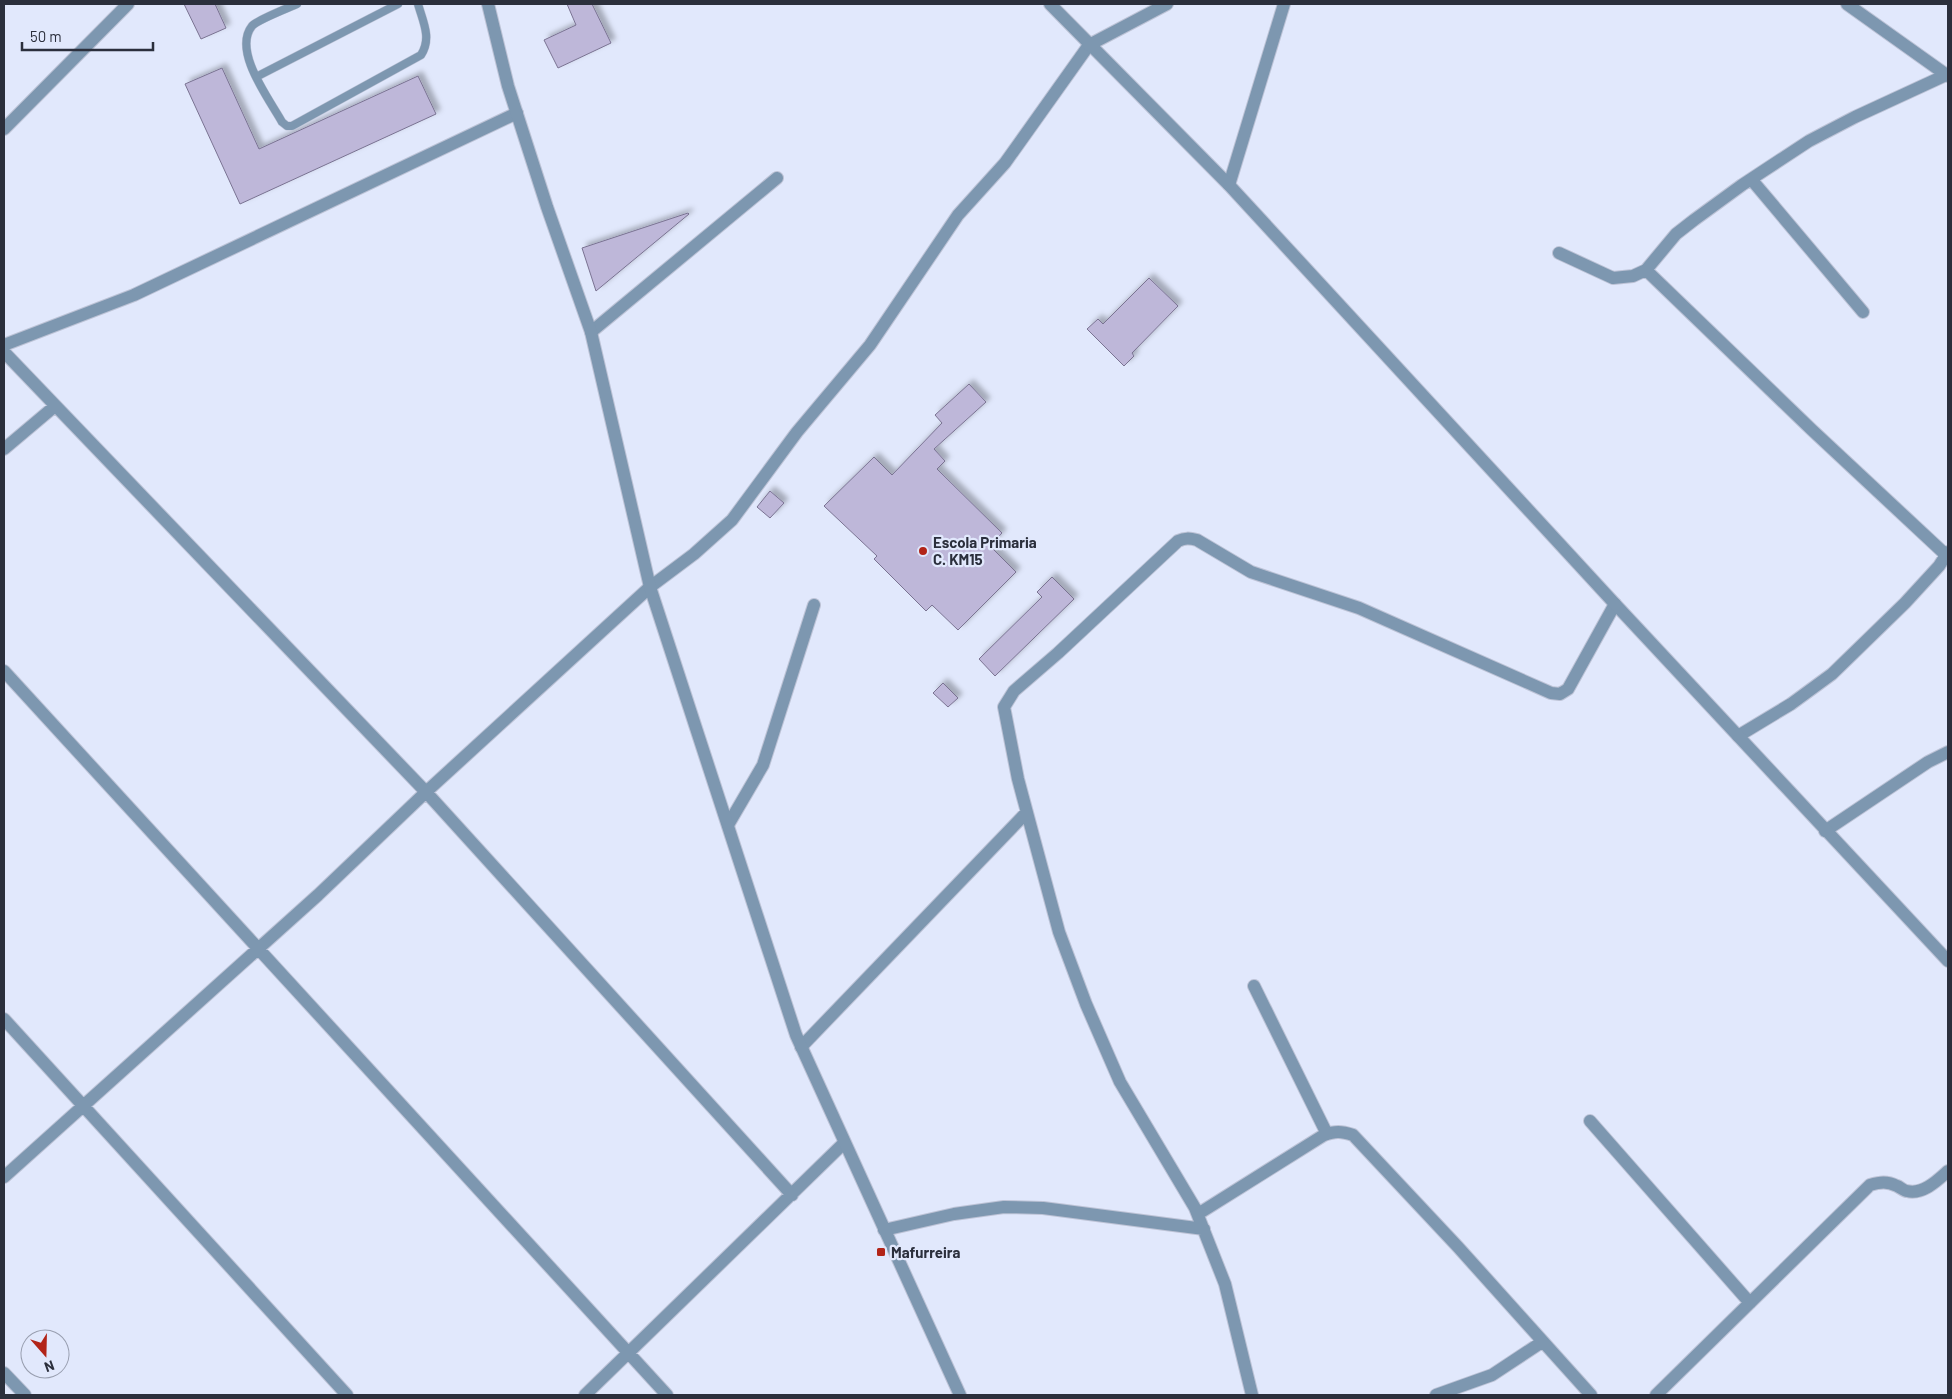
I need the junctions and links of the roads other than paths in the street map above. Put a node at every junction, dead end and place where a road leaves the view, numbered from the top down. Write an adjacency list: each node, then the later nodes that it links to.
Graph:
1 (128, 4): 14 (street)
2 (297, 4): 12 (lane)
3 (398, 4): 12 (lane)
4 (418, 4): 12 (lane)
5 (488, 4): 13 (street)
6 (1050, 4): 10 (street)
7 (1167, 4): 10 (street)
8 (1284, 4): 17 (street)
9 (1847, 4): 11 (street)
10 (1089, 45): 17 (street); 27 (street)
11 (1947, 75): 16 (street)
12 (256, 77)
13 (517, 113): 21 (street); 22 (street)
14 (4, 129)
15 (777, 178): 21 (street)
16 (1751, 179): 19 (street); 20 (street)
17 (1229, 185): 28 (street)
18 (1558, 253): 19 (street)
19 (1646, 270): 26 (street)
20 (1863, 312)
21 (591, 332): 27 (street)
22 (4, 345)
23 (4, 352): 24 (street)
24 (55, 406): 25 (street); 33 (street)
25 (4, 449)
26 (1947, 553): 31 (street)
27 (650, 587): 33 (street); 35 (street)
28 (1614, 604): 31 (street); 34 (street)
29 (814, 605): 35 (street)
30 (4, 671): 37 (street)
31 (1738, 736): 36 (street)
32 (1948, 752): 36 (street)
33 (426, 792): 37 (street); 48 (street)
34 (1027, 812): 41 (street); 49 (street)
35 (728, 825): 41 (street)
36 (1825, 831): 38 (street)
37 (259, 949): 42 (street); 54 (street)
38 (1948, 961)
39 (1254, 986): 44 (street)
40 (4, 1019): 42 (street)
41 (801, 1047): 45 (street)
42 (84, 1107): 47 (street); 57 (street)
43 (1590, 1121): 52 (street)
44 (1327, 1134): 49 (street); 53 (street)
45 (844, 1143): 48 (street); 51 (street)
46 (1948, 1171): 52 (street)
47 (4, 1177)
48 (792, 1195): 54 (street)
49 (1198, 1214): 50 (street)
50 (1204, 1229): 51 (street); 61 (street)
51 (884, 1230): 60 (street)
52 (1750, 1303): 64 (street)
53 (1542, 1342): 62 (street); 63 (street)
54 (628, 1352): 58 (street); 59 (street)
55 (4, 1372): 56 (street)
56 (25, 1395)
57 (347, 1395)
58 (585, 1395)
59 (667, 1395)
60 (960, 1395)
61 (1252, 1395)
62 (1436, 1395)
63 (1591, 1395)
64 (1656, 1395)

